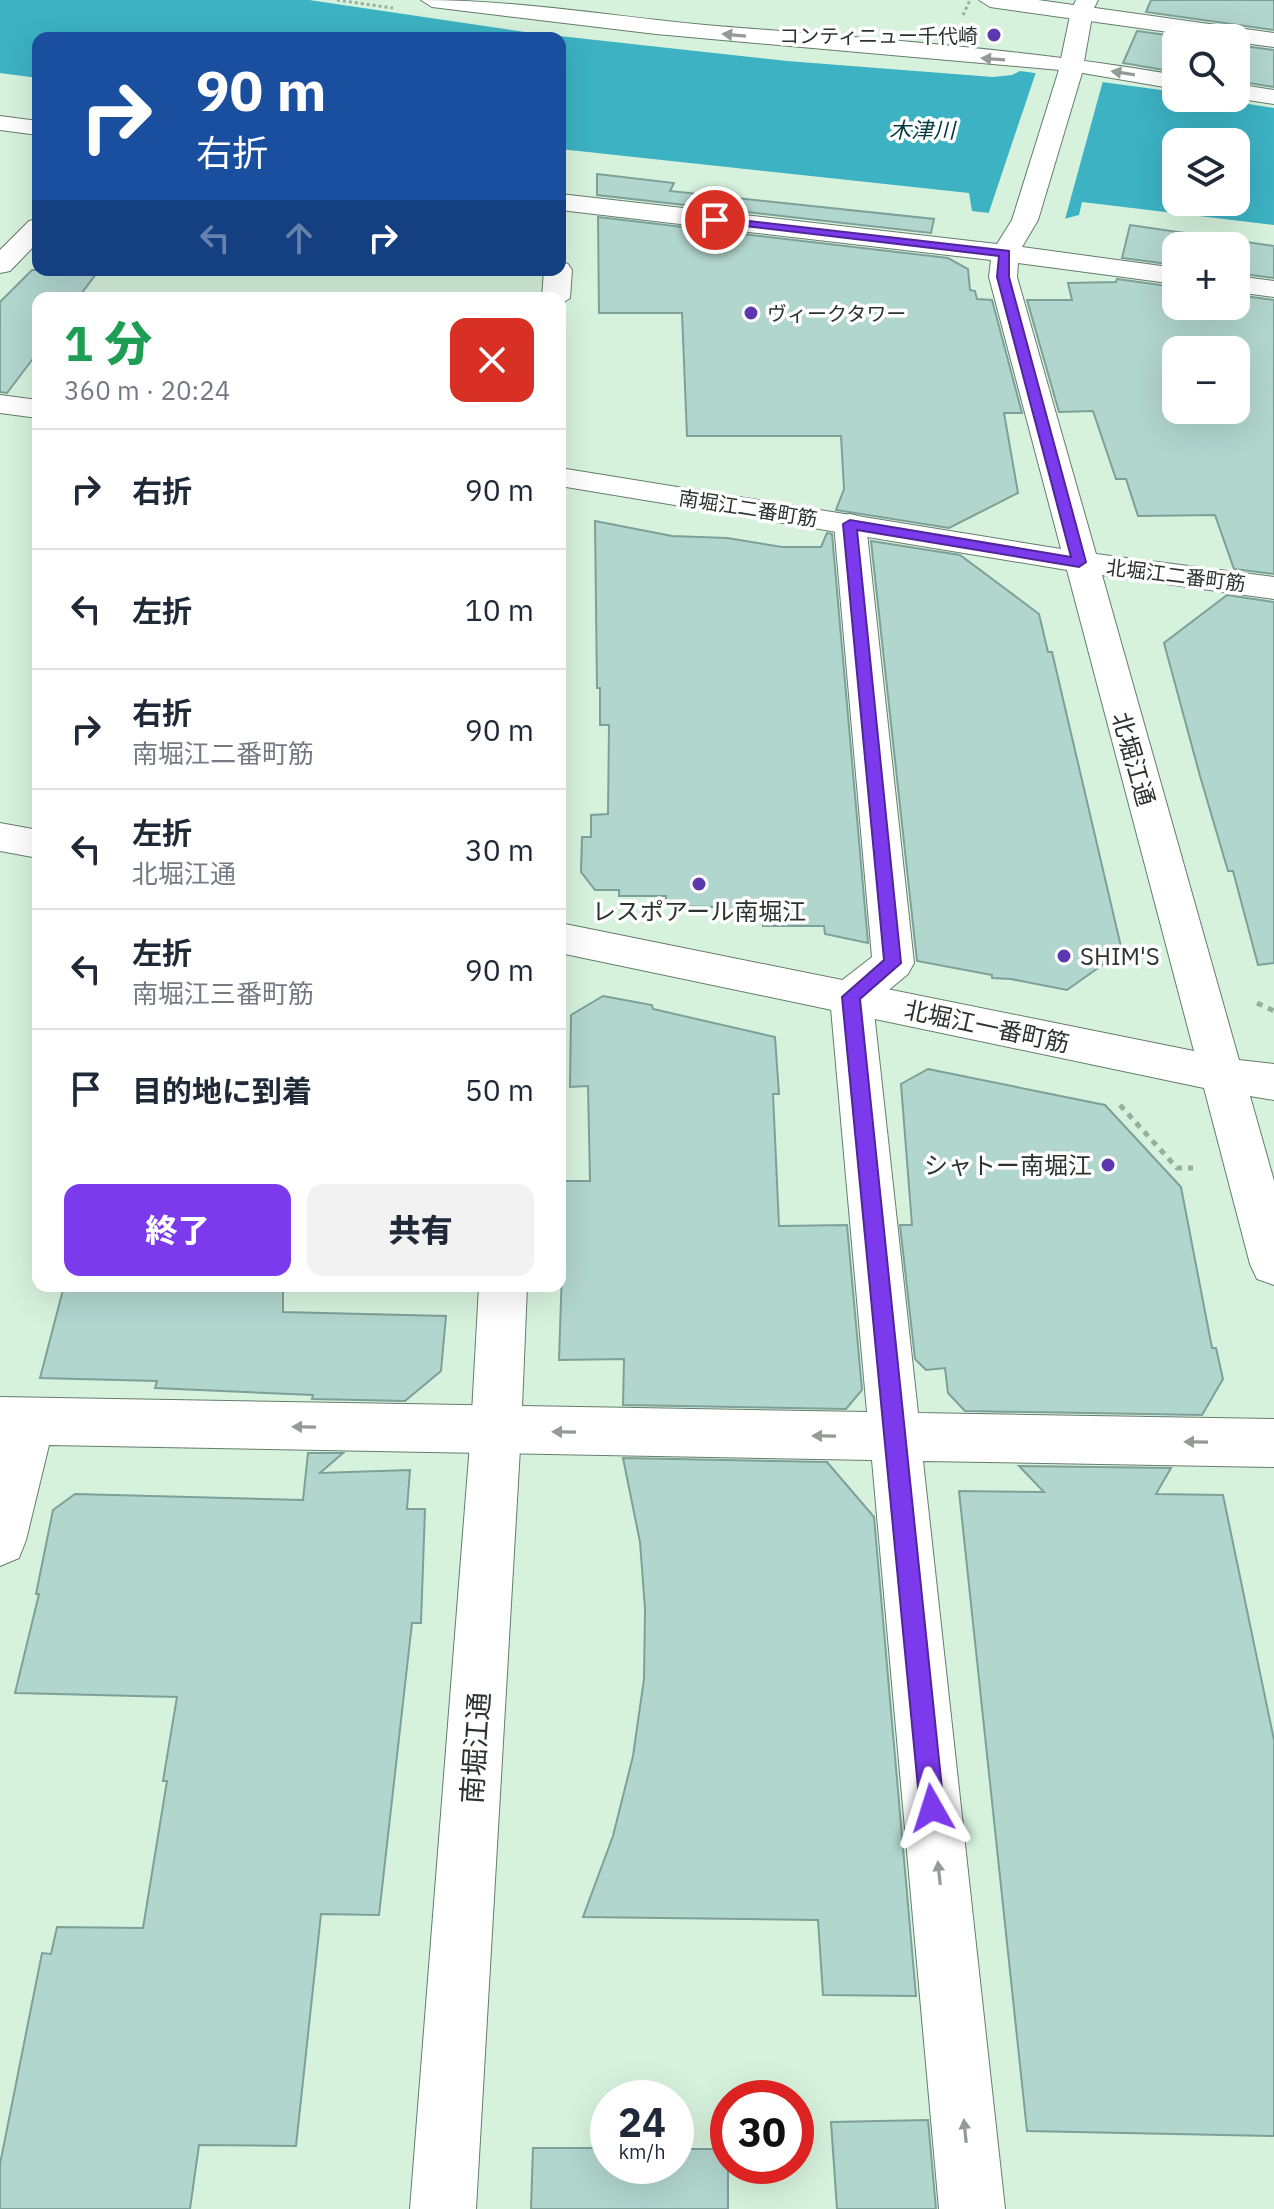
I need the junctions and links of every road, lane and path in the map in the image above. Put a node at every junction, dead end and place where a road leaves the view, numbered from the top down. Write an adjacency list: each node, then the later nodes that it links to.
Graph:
1 (432, 0): 7 (street, one-way to 1)
2 (970, 0): 5 (path, bridge)
3 (990, 0): 4 (street)
4 (1084, 6): 6 (street); 7 (street)
5 (963, 15)
6 (1274, 40)
7 (1071, 64): 8 (street, one-way to 7); 15 (street)
8 (1162, 80)
9 (1250, 93): 10 (street)
10 (1274, 97)
11 (0, 123): 12 (street)
12 (32, 127)
13 (566, 203): 15 (street)
14 (32, 233): 16 (street)
15 (1005, 253): 17 (street); 24 (street, 北堀江通)
16 (0, 265)
17 (1162, 274)
18 (1250, 286): 19 (street)
19 (1274, 289)
20 (0, 404): 21 (street)
21 (32, 408)
22 (566, 478): 23 (street, 南堀江二番町筋)
23 (850, 524): 24 (street, 南堀江二番町筋); 29 (street)
24 (1079, 562): 25 (street, 北堀江二番町筋); 32 (street, 北堀江通)
25 (1274, 588)
26 (0, 837): 27 (street)
27 (32, 843)
28 (566, 939): 29 (street, 北堀江一番町筋)
29 (851, 997): 32 (street, 北堀江一番町筋); 40 (street)
30 (1261, 1003): 31 (path)
31 (1274, 1011)
32 (1224, 1075): 33 (street, 北堀江一番町筋); 36 (street, 北堀江通)
33 (1274, 1082)
34 (1116, 1101): 35 (path)
35 (1177, 1168)
36 (1274, 1264)
37 (503, 1292): 39 (street, 南堀江通)
38 (15, 1422): 39 (street, one-way to 38); 42 (street)
39 (496, 1431): 40 (street, one-way to 39); 43 (street, 南堀江通)
40 (896, 1438): 41 (street, one-way to 40); 44 (street, one-way to 40)
41 (1274, 1443)
42 (0, 1540)
43 (443, 2209)
44 (972, 2209)

